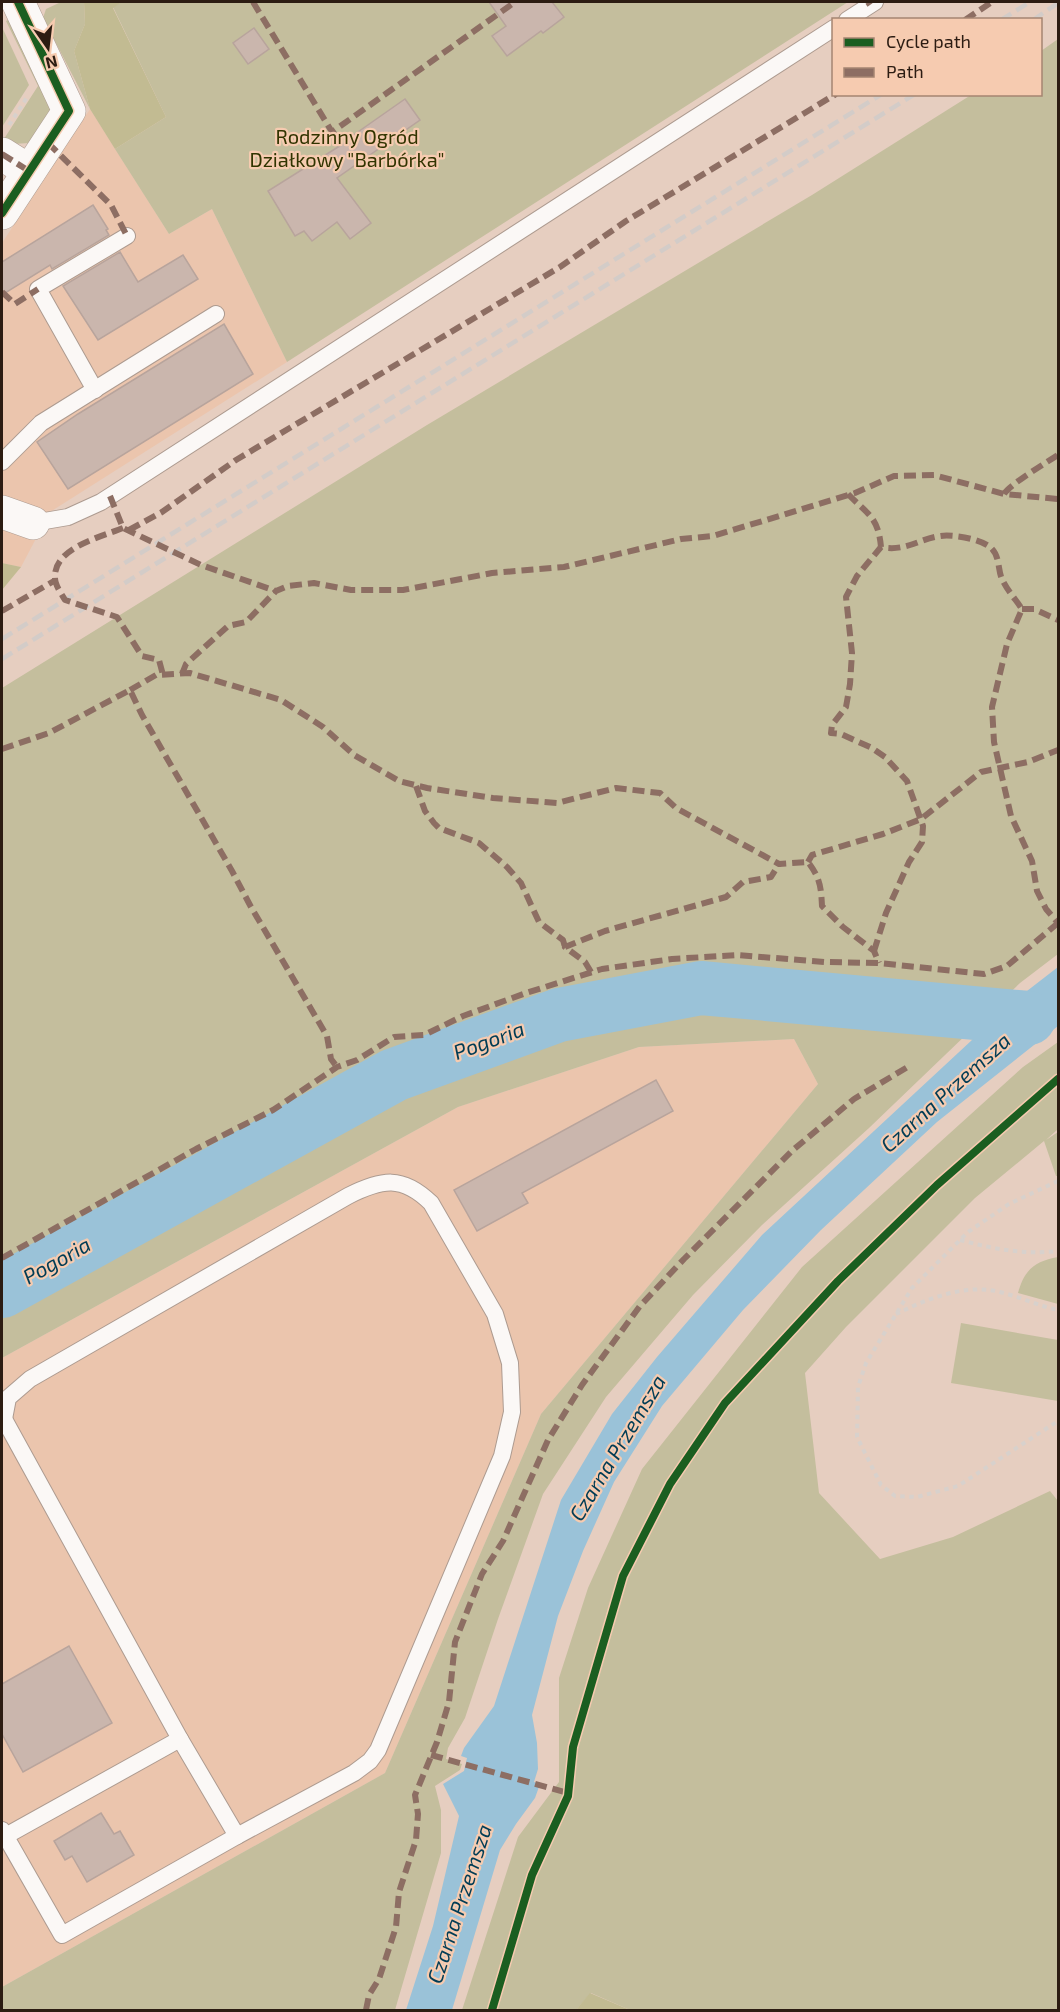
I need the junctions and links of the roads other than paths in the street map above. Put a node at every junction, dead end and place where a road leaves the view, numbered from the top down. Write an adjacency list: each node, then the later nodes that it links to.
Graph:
1 (18, 2): 6 (street)
2 (875, 2): 3 (lane)
3 (850, 18)
4 (832, 29): 13 (lane)
5 (2, 154): 6 (street)
6 (29, 171): 7 (street)
7 (2, 213)
8 (127, 236): 10 (lane)
9 (216, 314): 10 (lane)
10 (95, 390): 11 (lane)
11 (2, 462)
12 (2, 512): 13 (street)
13 (33, 523)
14 (3, 1419): 15 (lane); 17 (lane)
15 (180, 1739): 16 (lane); 17 (lane)
16 (3, 1835): 17 (lane)
17 (237, 1836)

